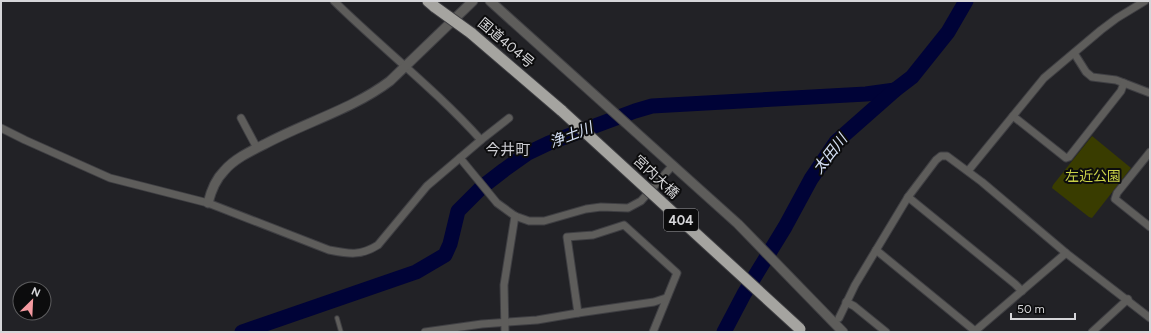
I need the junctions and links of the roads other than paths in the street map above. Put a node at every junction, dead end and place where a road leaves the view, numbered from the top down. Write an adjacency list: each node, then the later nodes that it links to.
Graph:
1 (334, 1): 7 (street)
2 (473, 1): 7 (street)
3 (490, 1): 19 (street)
4 (1145, 1): 6 (street)
5 (432, 4): 10 (highway, 国道404号 / 404, bridge)
6 (1074, 53): 8 (street); 11 (street)
7 (405, 67): 15 (street); 16 (street)
8 (1124, 83): 9 (street); 11 (street)
9 (1150, 93)
10 (562, 111): 36 (highway, 宮内大橋 / 404, bridge)
11 (1013, 116): 20 (street)
12 (241, 118): 16 (street)
13 (509, 118): 15 (street)
14 (1, 128): 22 (street)
15 (481, 140): 18 (street)
16 (257, 148): 22 (street)
17 (1150, 152): 24 (street)
18 (460, 158): 22 (street); 23 (street)
19 (673, 165): 23 (street); 41 (street)
20 (968, 171): 21 (street); 26 (street)
21 (908, 197): 25 (street); 27 (street)
22 (208, 203)
23 (515, 216): 35 (street)
24 (1150, 227)
25 (876, 250): 30 (street); 43 (street)
26 (1066, 253): 27 (street); 29 (street)
27 (1022, 291): 43 (street)
28 (666, 298): 31 (street); 31 (street); 40 (street)
29 (1128, 299): 34 (street); 44 (street)
30 (846, 302): 33 (street); 42 (street)
31 (578, 313): 35 (street)
32 (337, 318): 37 (lane)
33 (839, 318)
34 (1150, 318)
35 (504, 322): 38 (street); 39 (street)
36 (801, 331)
37 (341, 332)
38 (425, 332)
39 (505, 332)
40 (653, 332)
41 (843, 332)
42 (886, 332)
43 (975, 332)
44 (1092, 332)

